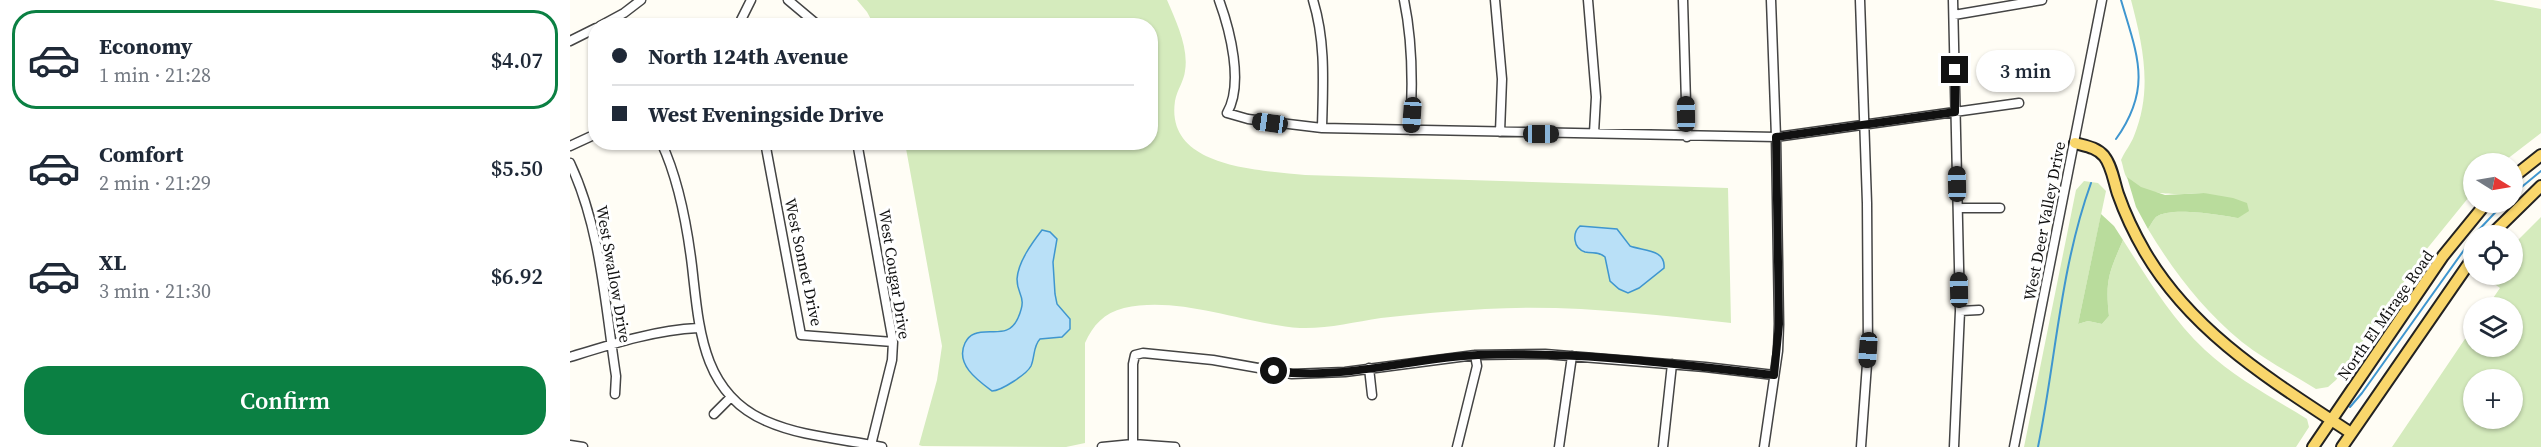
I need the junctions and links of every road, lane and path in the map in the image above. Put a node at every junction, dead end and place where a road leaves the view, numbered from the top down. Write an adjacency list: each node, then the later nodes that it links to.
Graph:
1 (641, 0): 16 (street)
2 (751, 0): 17 (street)
3 (788, 0): 18 (street)
4 (1219, 0): 24 (street)
5 (1313, 0): 24 (street)
6 (1404, 0): 25 (street)
7 (1495, 0): 26 (street)
8 (1588, 0): 27 (street)
9 (1683, 0): 28 (street)
10 (1772, 0): 29 (street)
11 (1860, 0): 23 (street)
12 (1953, 0): 15 (street)
13 (2102, 0): 31 (street, West Deer Valley Drive)
14 (2042, 1): 15 (street)
15 (1954, 15): 22 (street)
16 (615, 18)
17 (742, 18)
18 (809, 18)
19 (588, 32): 20 (street)
20 (570, 41)
21 (2019, 103): 22 (street)
22 (1955, 112): 23 (street); 40 (street)
23 (1865, 126): 29 (street); 73 (street)
24 (1322, 128): 25 (street)
25 (1410, 130): 26 (street)
26 (1500, 132): 27 (street)
27 (1594, 133): 28 (street)
28 (1687, 137): 29 (street)
29 (1776, 137): 55 (street)
30 (588, 138): 32 (street)
31 (2075, 144): 60 (main road); 75 (street, West Deer Valley Drive)
32 (570, 146)
33 (664, 150): 47 (street)
34 (766, 150): 48 (street, West Sonnet Drive)
35 (857, 150): 48 (street, West Cougar Drive)
36 (2541, 155): 38 (main road)
37 (570, 163): 49 (street, West Swallow Drive)
38 (2523, 169)
39 (2541, 186): 43 (main road)
40 (1958, 208): 41 (street); 46 (street)
41 (2000, 208)
42 (2478, 213): 60 (main road, North El Mirage Road)
43 (2501, 225)
44 (2463, 272): 61 (main road)
45 (1979, 310): 46 (street)
46 (1960, 311): 74 (street)
47 (698, 328): 49 (street); 58 (street)
48 (893, 342): 63 (street, West Cougar Drive)
49 (611, 345): 52 (street); 56 (street, West Swallow Drive)
50 (1474, 356): 51 (street); 54 (street); 69 (street)
51 (1572, 356): 53 (street); 70 (street)
52 (570, 357)
53 (1672, 364): 55 (street); 71 (street)
54 (1369, 368): 57 (street); 64 (street)
55 (1774, 375): 72 (street)
56 (615, 394)
57 (1372, 394)
58 (731, 397): 59 (street); 63 (street)
59 (714, 414)
60 (2331, 420): 61 (main road); 76 (main road, North El Mirage Road)
61 (2351, 433): 77 (main road)
62 (570, 445): 65 (street)
63 (871, 445): 66 (street)
64 (1133, 446): 67 (street); 68 (street)
65 (583, 447)
66 (882, 447)
67 (1102, 447)
68 (1175, 447)
69 (1457, 447)
70 (1559, 447)
71 (1663, 447)
72 (1764, 447)
73 (1861, 447)
74 (1954, 447)
75 (2013, 447)
76 (2313, 447)
77 (2342, 447)

